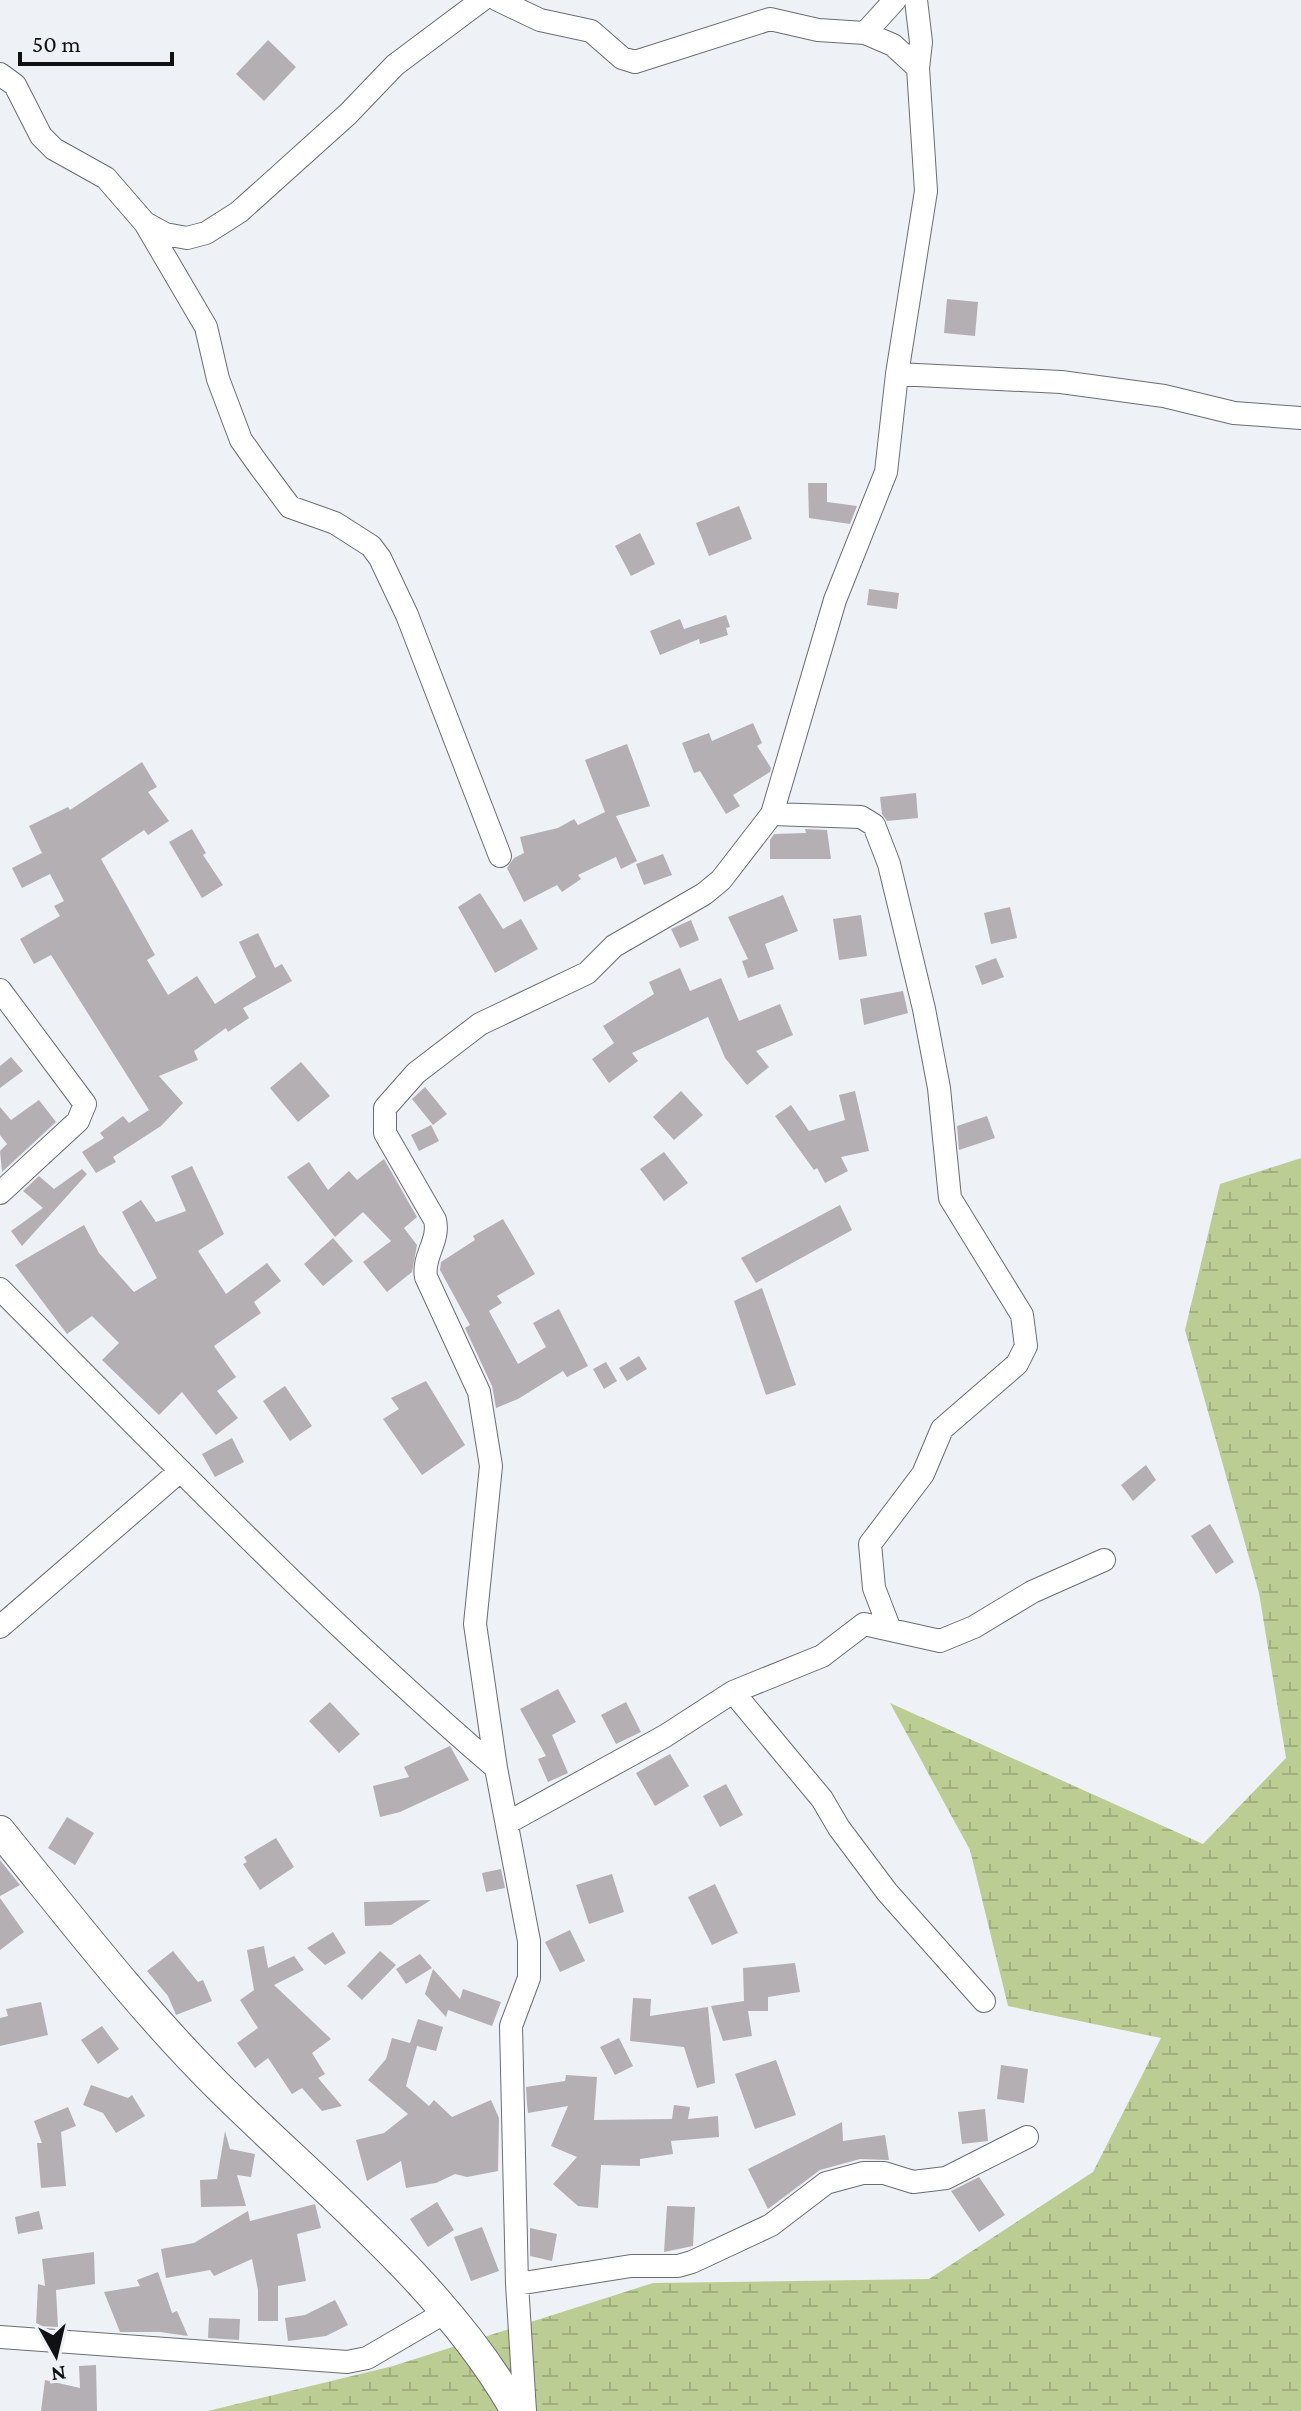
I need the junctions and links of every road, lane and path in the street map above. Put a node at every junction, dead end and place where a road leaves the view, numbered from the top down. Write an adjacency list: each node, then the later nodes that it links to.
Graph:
1 (482, 0): 8 (street)
2 (498, 0): 5 (street)
3 (895, 0): 5 (street)
4 (916, 0): 6 (street)
5 (865, 33): 6 (street)
6 (918, 68): 9 (street)
7 (0, 74): 8 (street)
8 (145, 223): 12 (street)
9 (897, 374): 10 (street); 11 (street)
10 (1301, 418)
11 (772, 814): 19 (street); 21 (street)
12 (500, 856)
13 (0, 990): 14 (street)
14 (0, 1193)
15 (0, 1289): 16 (street)
16 (180, 1471): 18 (street); 21 (street)
17 (1104, 1560): 19 (street)
18 (0, 1627)
19 (889, 1627): 20 (street)
20 (733, 1692): 22 (street); 24 (street)
21 (496, 1768): 22 (street)
22 (507, 1823): 26 (street)
23 (0, 1831): 27 (street)
24 (984, 2001)
25 (1027, 2137): 26 (street)
26 (517, 2284): 30 (street)
27 (444, 2313): 28 (street); 29 (street)
28 (0, 2337)
29 (516, 2411)
30 (525, 2411)

